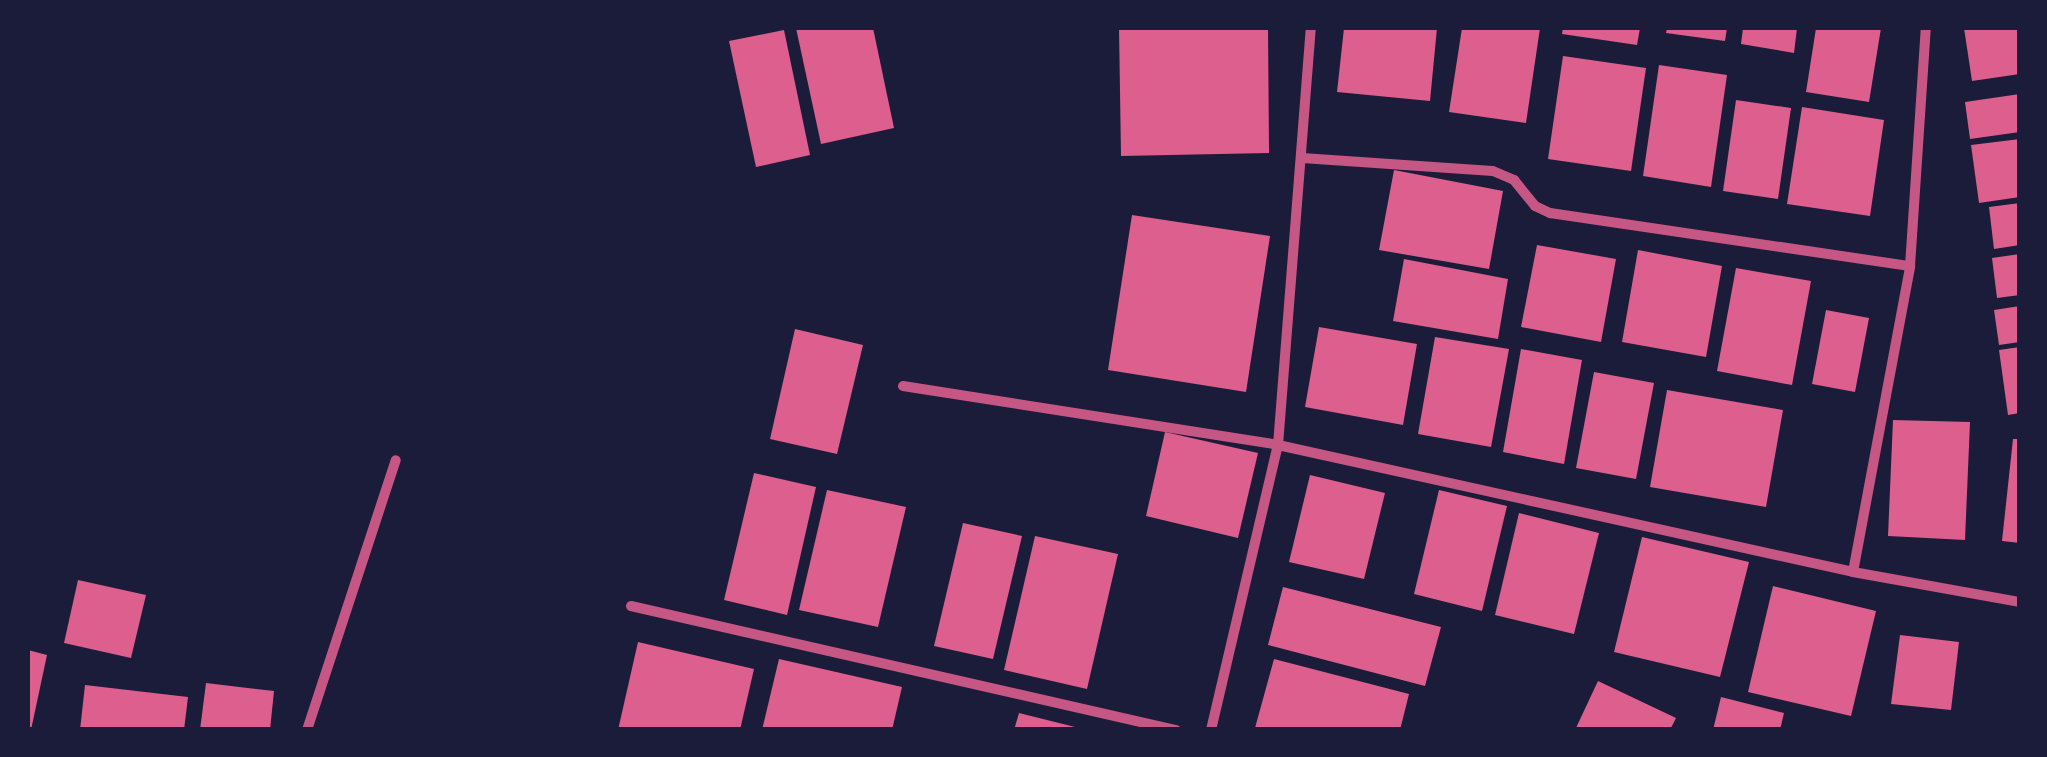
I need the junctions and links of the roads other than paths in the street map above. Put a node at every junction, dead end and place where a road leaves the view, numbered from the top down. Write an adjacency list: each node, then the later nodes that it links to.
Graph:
1 (1311, 28): 3 (street)
2 (1926, 28): 4 (street)
3 (1302, 158): 4 (street); 6 (street)
4 (1910, 266): 8 (street)
5 (903, 386): 6 (street)
6 (1278, 445): 8 (street); 13 (street)
7 (396, 460): 11 (street)
8 (1854, 572): 9 (street)
9 (2020, 602)
10 (632, 606): 12 (street)
11 (307, 730)
12 (1176, 730)
13 (1211, 730)

